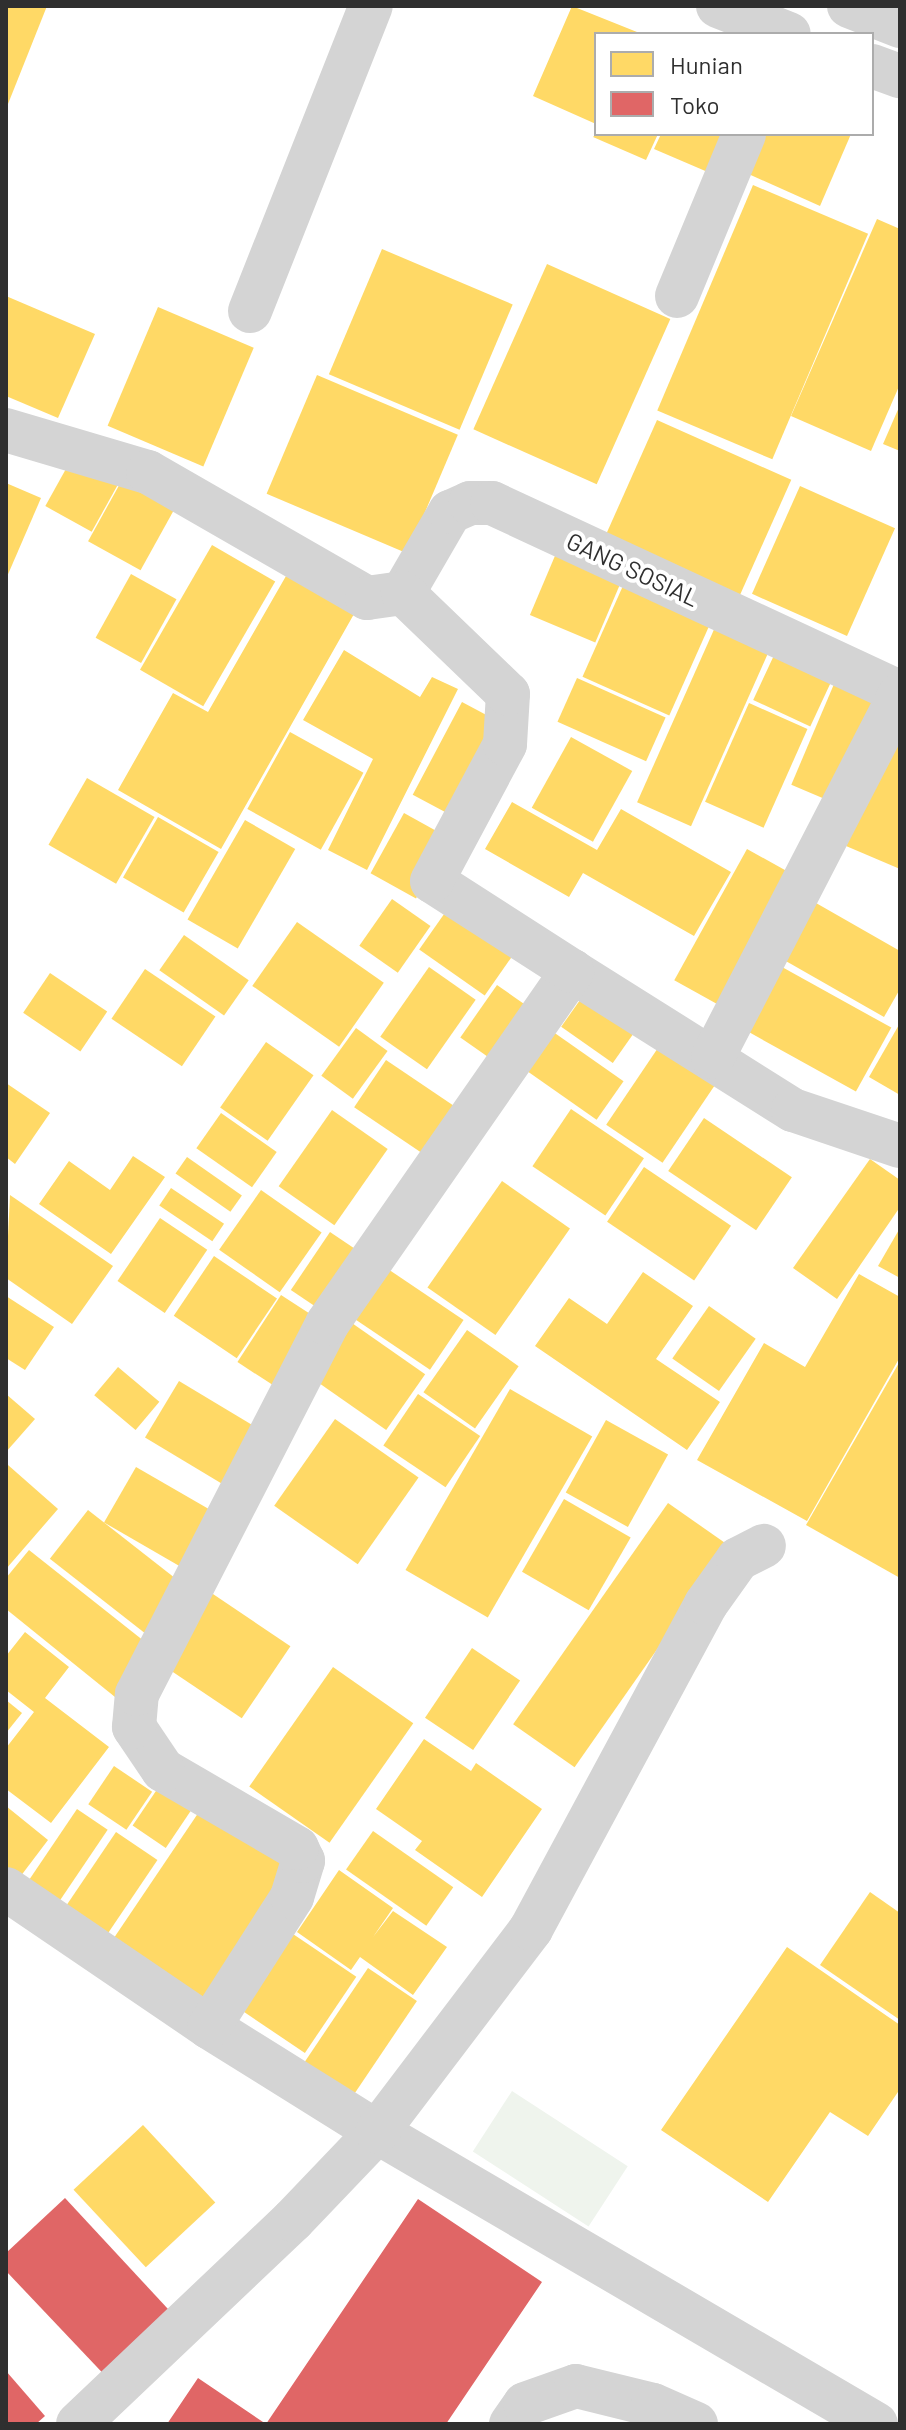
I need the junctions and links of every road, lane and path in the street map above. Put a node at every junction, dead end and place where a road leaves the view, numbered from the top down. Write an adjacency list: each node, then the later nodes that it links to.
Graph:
1 (371, 6): 10 (street)
2 (718, 6): 5 (street)
3 (849, 6): 4 (street)
4 (900, 26)
5 (782, 32)
6 (874, 67): 7 (street)
7 (900, 76)
8 (743, 136): 9 (street)
9 (677, 296)
10 (250, 311)
11 (6, 430): 12 (street)
12 (403, 593): 13 (street, GANG SOSIAL); 14 (street)
13 (900, 693): 15 (street)
14 (572, 971): 15 (street); 19 (street)
15 (713, 1057): 16 (street)
16 (900, 1146)
17 (764, 1546): 20 (street)
18 (6, 1889): 19 (street)
19 (209, 2027): 20 (street)
20 (377, 2132): 21 (street); 22 (street)
21 (847, 2417)
22 (78, 2424)
23 (511, 2424): 24 (street)
24 (696, 2424)

